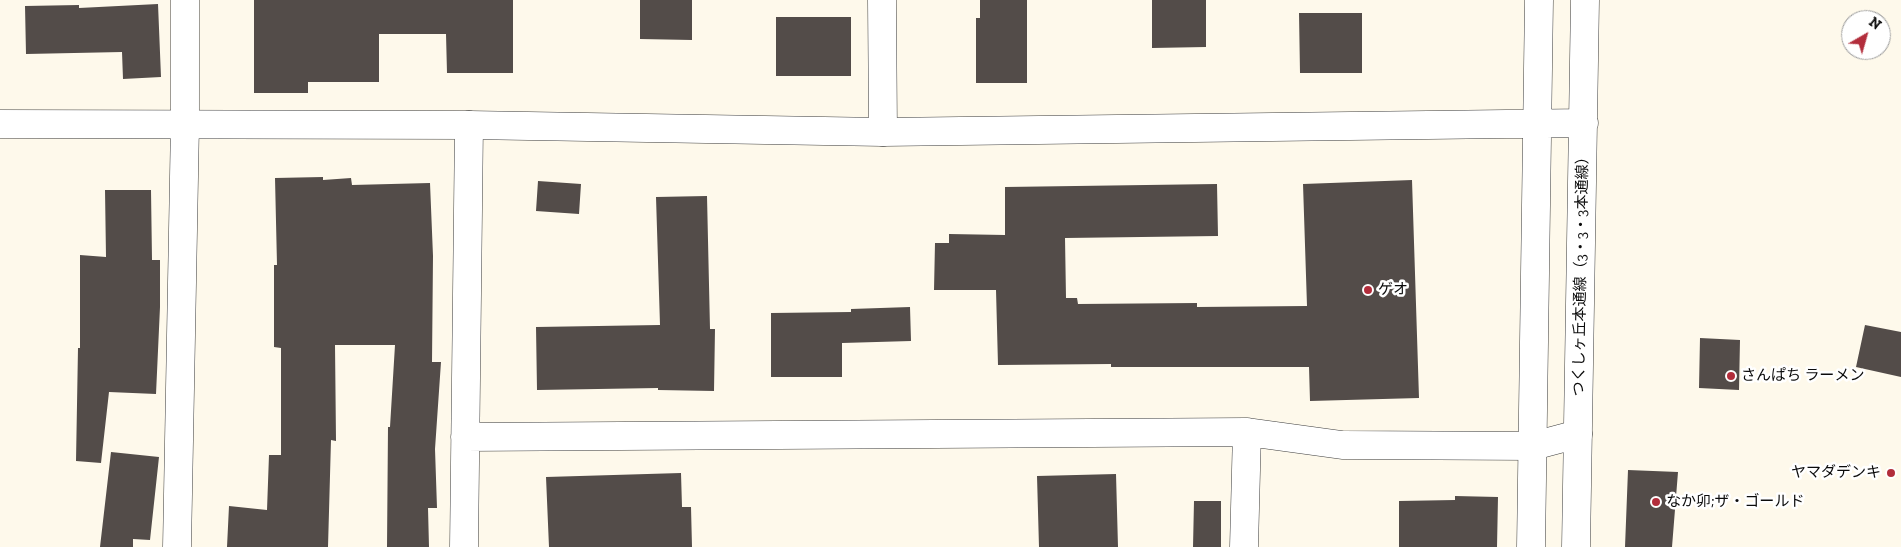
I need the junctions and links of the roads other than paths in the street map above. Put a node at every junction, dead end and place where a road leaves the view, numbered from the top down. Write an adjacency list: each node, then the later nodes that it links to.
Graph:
1 (185, 0): 8 (street)
2 (882, 0): 10 (street)
3 (1539, 0): 5 (street)
4 (1585, 0): 6 (street, つくしヶ丘本通線（3・3・3本通線）)
5 (1539, 123): 6 (street); 10 (street); 14 (street)
6 (1584, 123): 12 (street, つくしヶ丘本通線（3・3・3本通線）)
7 (0, 124): 8 (street)
8 (185, 124): 9 (street); 15 (street)
9 (469, 125): 10 (street); 13 (street)
10 (883, 132)
11 (1247, 432): 13 (street); 14 (street); 17 (street)
12 (1578, 434): 14 (street); 19 (street, つくしヶ丘本通線（3・3・3本通線）)
13 (465, 438): 16 (street)
14 (1533, 446): 18 (street)
15 (177, 547)
16 (464, 547)
17 (1244, 547)
18 (1531, 547)
19 (1576, 547)

